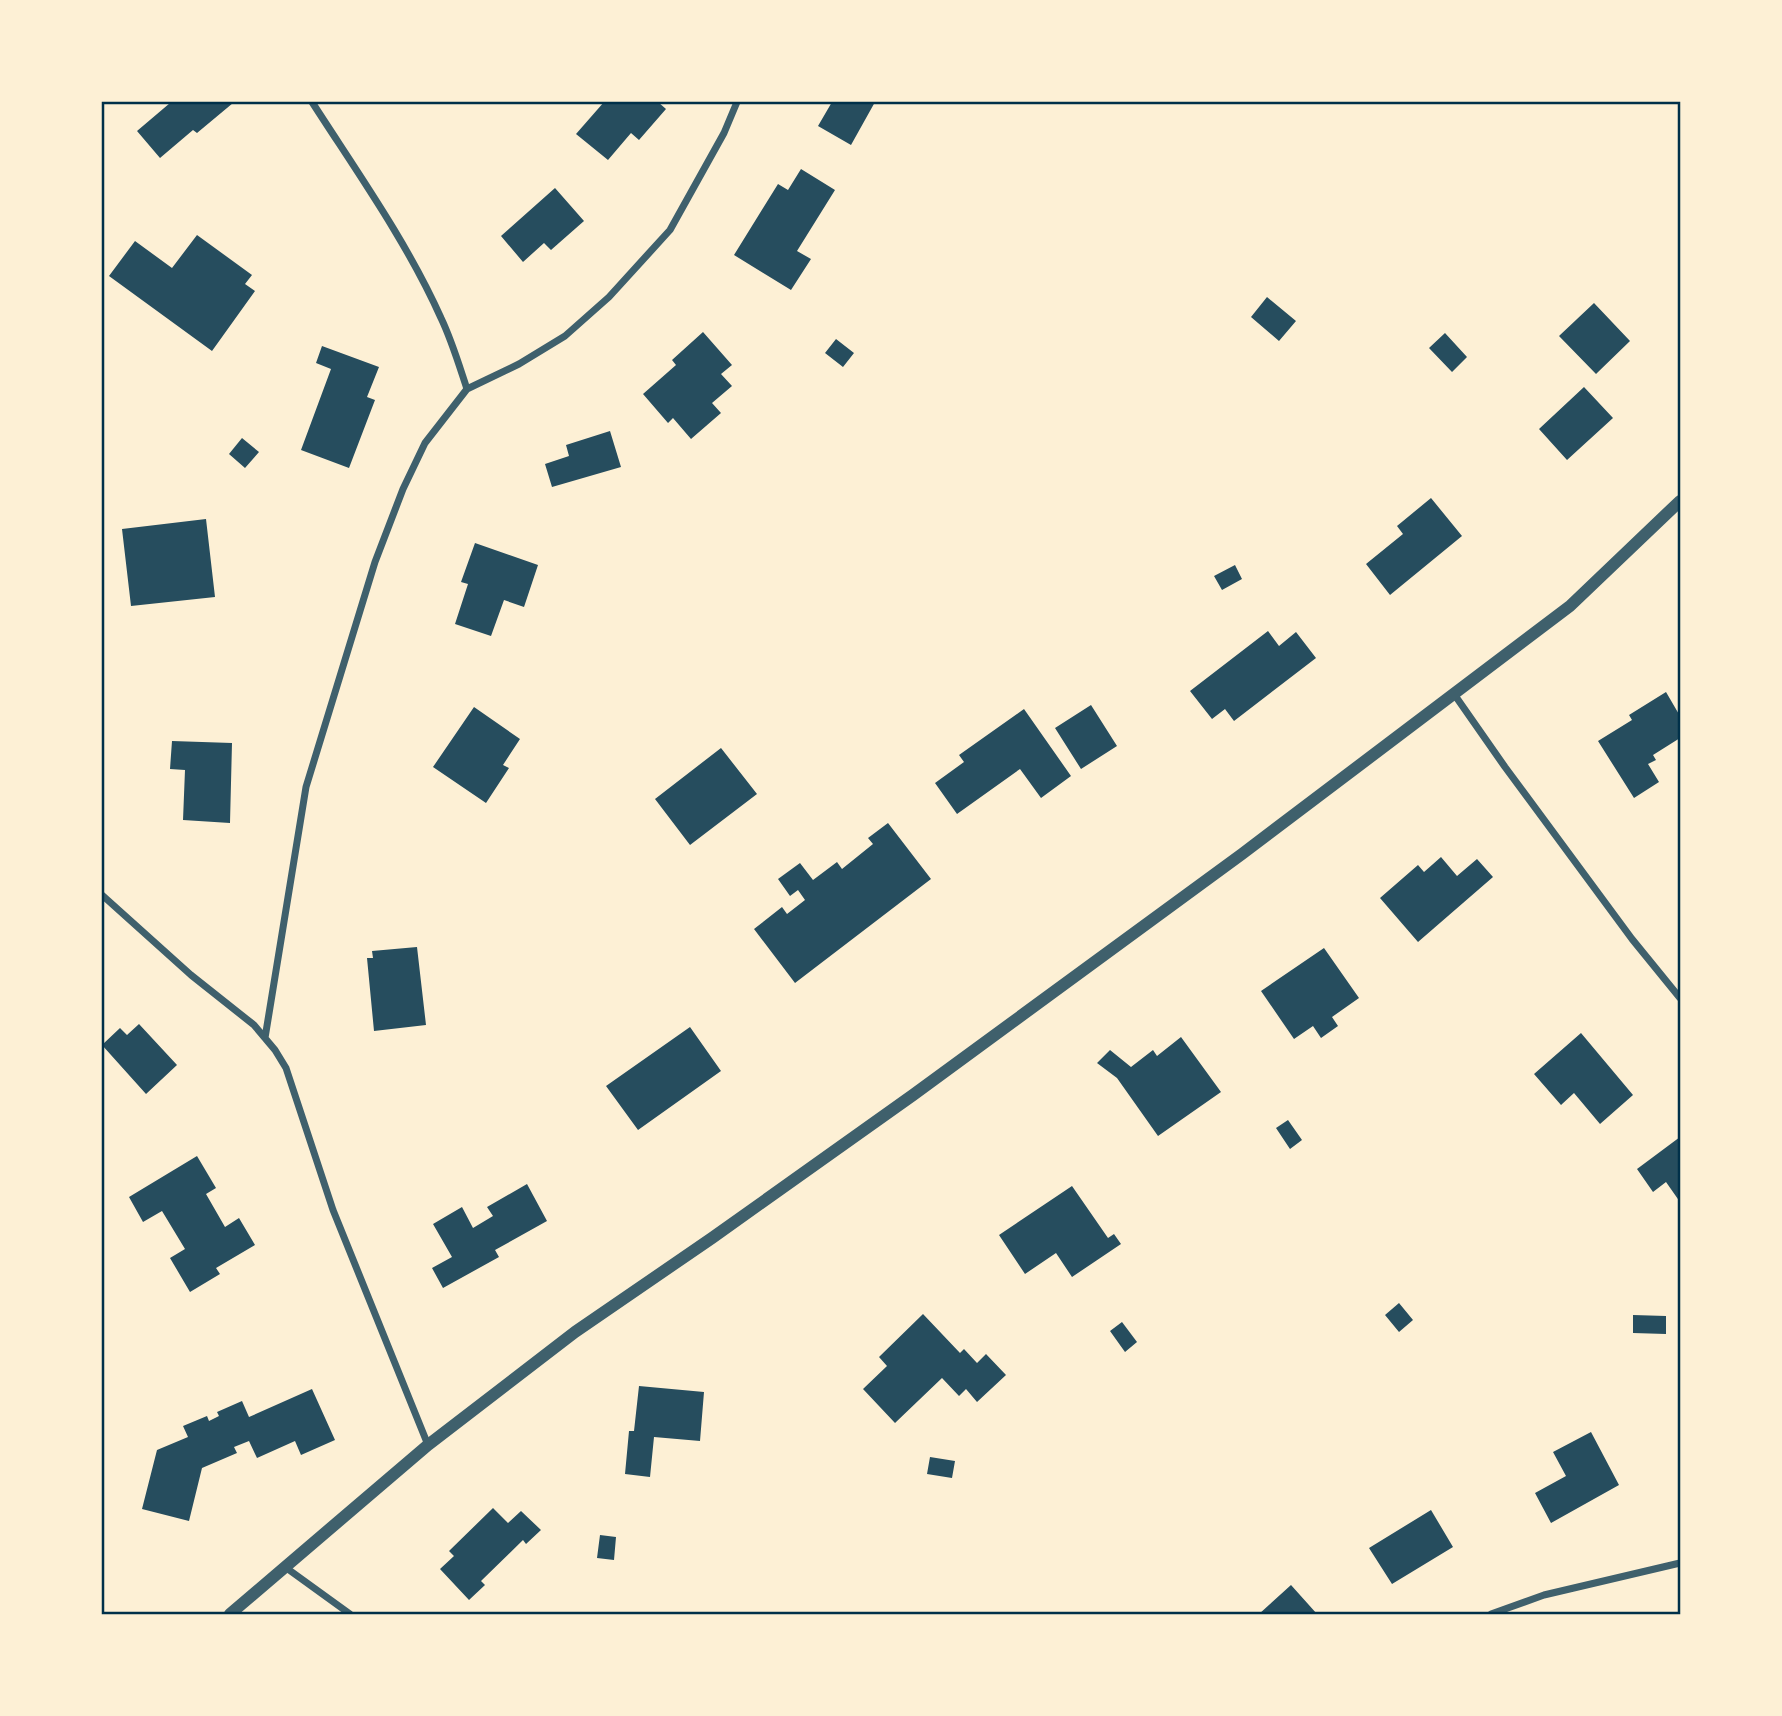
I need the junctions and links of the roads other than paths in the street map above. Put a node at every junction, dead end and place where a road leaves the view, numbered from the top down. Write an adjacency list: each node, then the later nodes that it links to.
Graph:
1 (312, 102): 3 (street)
2 (737, 102): 3 (street)
3 (467, 389): 8 (street)
4 (1681, 501): 5 (street)
5 (1454, 694): 7 (street); 9 (street)
6 (102, 895): 8 (street)
7 (1681, 998)
8 (265, 1038): 9 (street)
9 (428, 1445): 11 (street)
10 (1681, 1563): 14 (street)
11 (285, 1567): 12 (street); 13 (street)
12 (230, 1615)
13 (350, 1615)
14 (1492, 1615)

